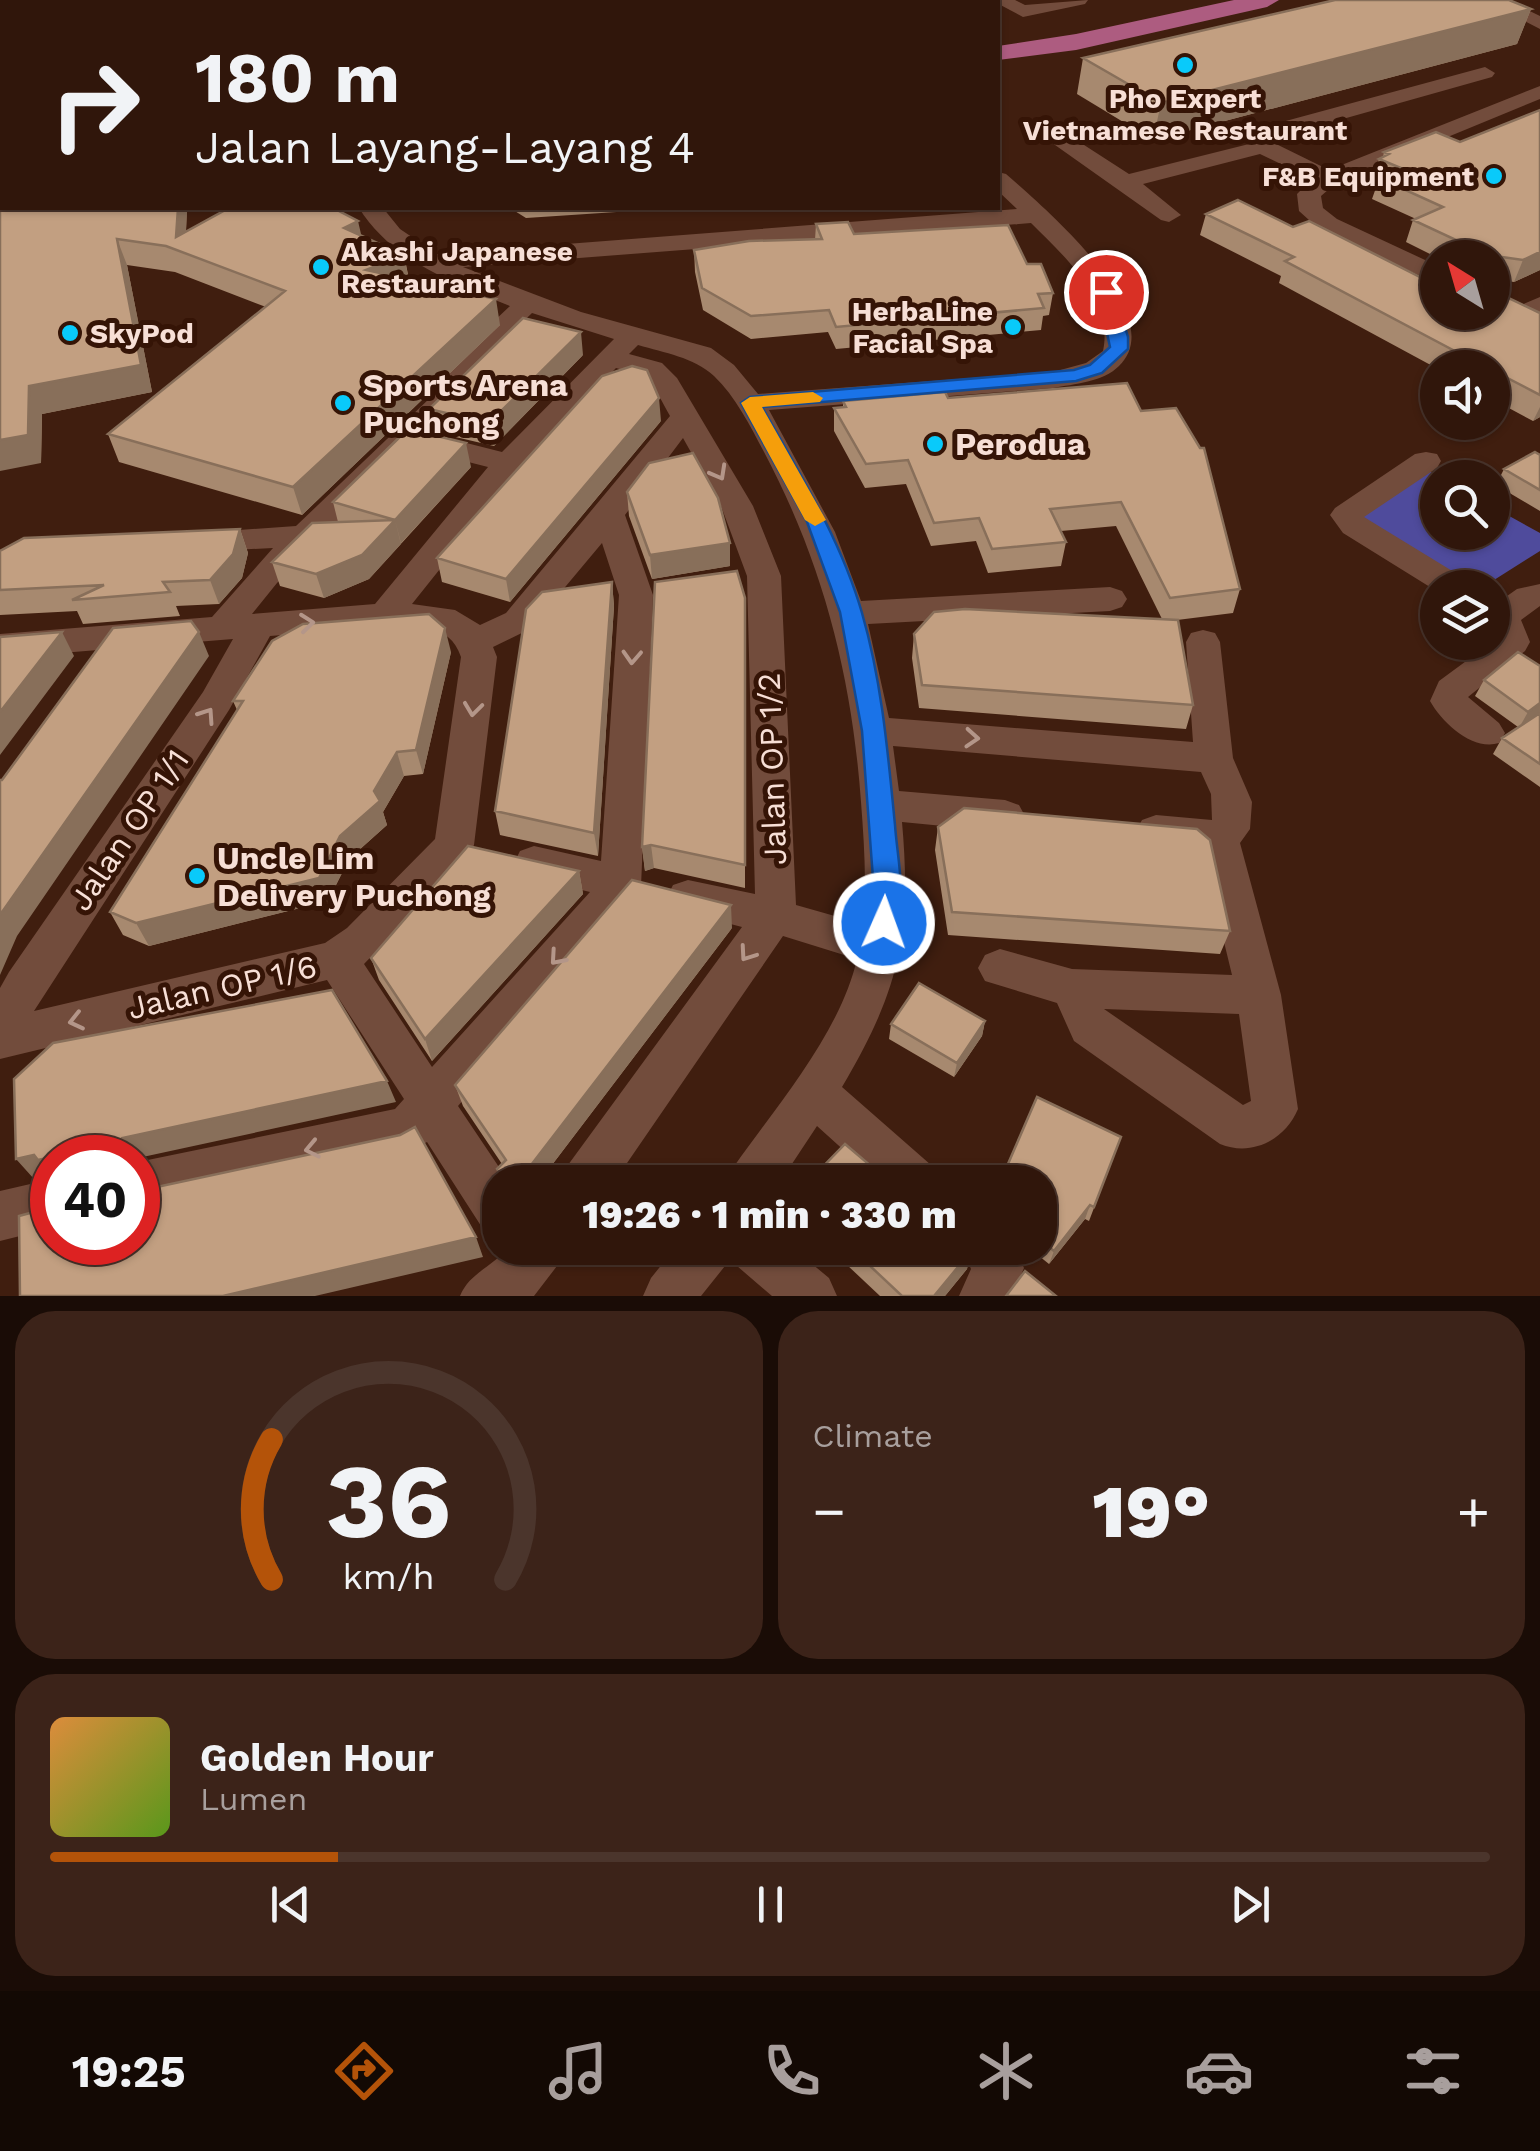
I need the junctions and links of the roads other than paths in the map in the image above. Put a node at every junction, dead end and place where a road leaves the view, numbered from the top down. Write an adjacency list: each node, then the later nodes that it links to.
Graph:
1 (1079, 0): 5 (street)
2 (1268, 0): 4 (main road)
3 (1492, 0): 6 (street)
4 (1229, 2): 7 (main road); 8 (main road)
5 (1008, 5)
6 (1539, 22)
7 (1000, 43)
8 (1000, 53)
9 (1486, 73): 12 (street)
10 (1540, 92): 13 (street)
11 (1042, 128): 15 (street)
12 (1262, 147): 13 (street); 15 (street)
13 (1328, 178): 20 (street)
14 (1000, 181): 17 (street)
15 (1125, 182): 18 (street)
16 (372, 210): 19 (street)
17 (1036, 215): 19 (street); 25 (street)
18 (1169, 215)
19 (432, 262): 21 (street)
20 (1420, 267)
21 (530, 301): 24 (street); 31 (street)
22 (1510, 308): 23 (street)
23 (1534, 315)
24 (620, 348): 25 (street); 26 (street, Jalan OP 1/2); 28 (street); 31 (street, Jalan OP 1/1)
25 (750, 403): 37 (street)
26 (686, 415): 30 (street); 56 (street, Jalan OP 1/2, one-way to 56)
27 (420, 440): 28 (street)
28 (508, 464): 38 (street)
29 (1420, 465): 33 (street)
30 (609, 514): 41 (street); 68 (street, one-way to 68)
31 (294, 528): 32 (street); 39 (street, Jalan OP 1/1)
32 (169, 542)
33 (1426, 570)
34 (1540, 595): 36 (street)
35 (1110, 599): 37 (street)
36 (1510, 607)
37 (851, 612): 46 (street)
38 (385, 615): 39 (street, one-way to 38); 41 (street)
39 (238, 629): 40 (street); 62 (street, Jalan OP 1/1, one-way to 39)
40 (111, 638): 43 (street); 45 (street)
41 (475, 641): 53 (street, one-way to 53)
42 (1204, 642): 48 (street)
43 (4, 645)
44 (1490, 660): 47 (street)
45 (88, 668)
46 (874, 731): 48 (street, one-way to 48); 49 (street)
47 (1486, 734)
48 (1214, 762): 52 (street)
49 (881, 805): 50 (street); 57 (street)
50 (1039, 820)
51 (1118, 827): 52 (street)
52 (1218, 836): 61 (street)
53 (454, 845): 54 (street); 58 (street, Jalan OP 1/6)
54 (602, 878)
55 (653, 889): 56 (street)
56 (774, 916): 57 (street); 65 (street, one-way to 65)
57 (880, 947): 64 (street)
58 (336, 960): 63 (street, Jalan OP 1/6, one-way to 63); 69 (street)
59 (1000, 968): 60 (street)
60 (1072, 988): 61 (street); 61 (street)
61 (1260, 995)
62 (0, 1030)
63 (0, 1039)
64 (812, 1092): 66 (street); 67 (street)
65 (598, 1165)
66 (763, 1165)
67 (895, 1165)
68 (160, 1181)
69 (482, 1184)
70 (30, 1209): 71 (street)
71 (0, 1216)
72 (523, 1265): 76 (street)
73 (694, 1265): 77 (street)
74 (775, 1265): 78 (street)
75 (997, 1265): 79 (street)
76 (486, 1296)
77 (670, 1296)
78 (811, 1296)
79 (986, 1296)

